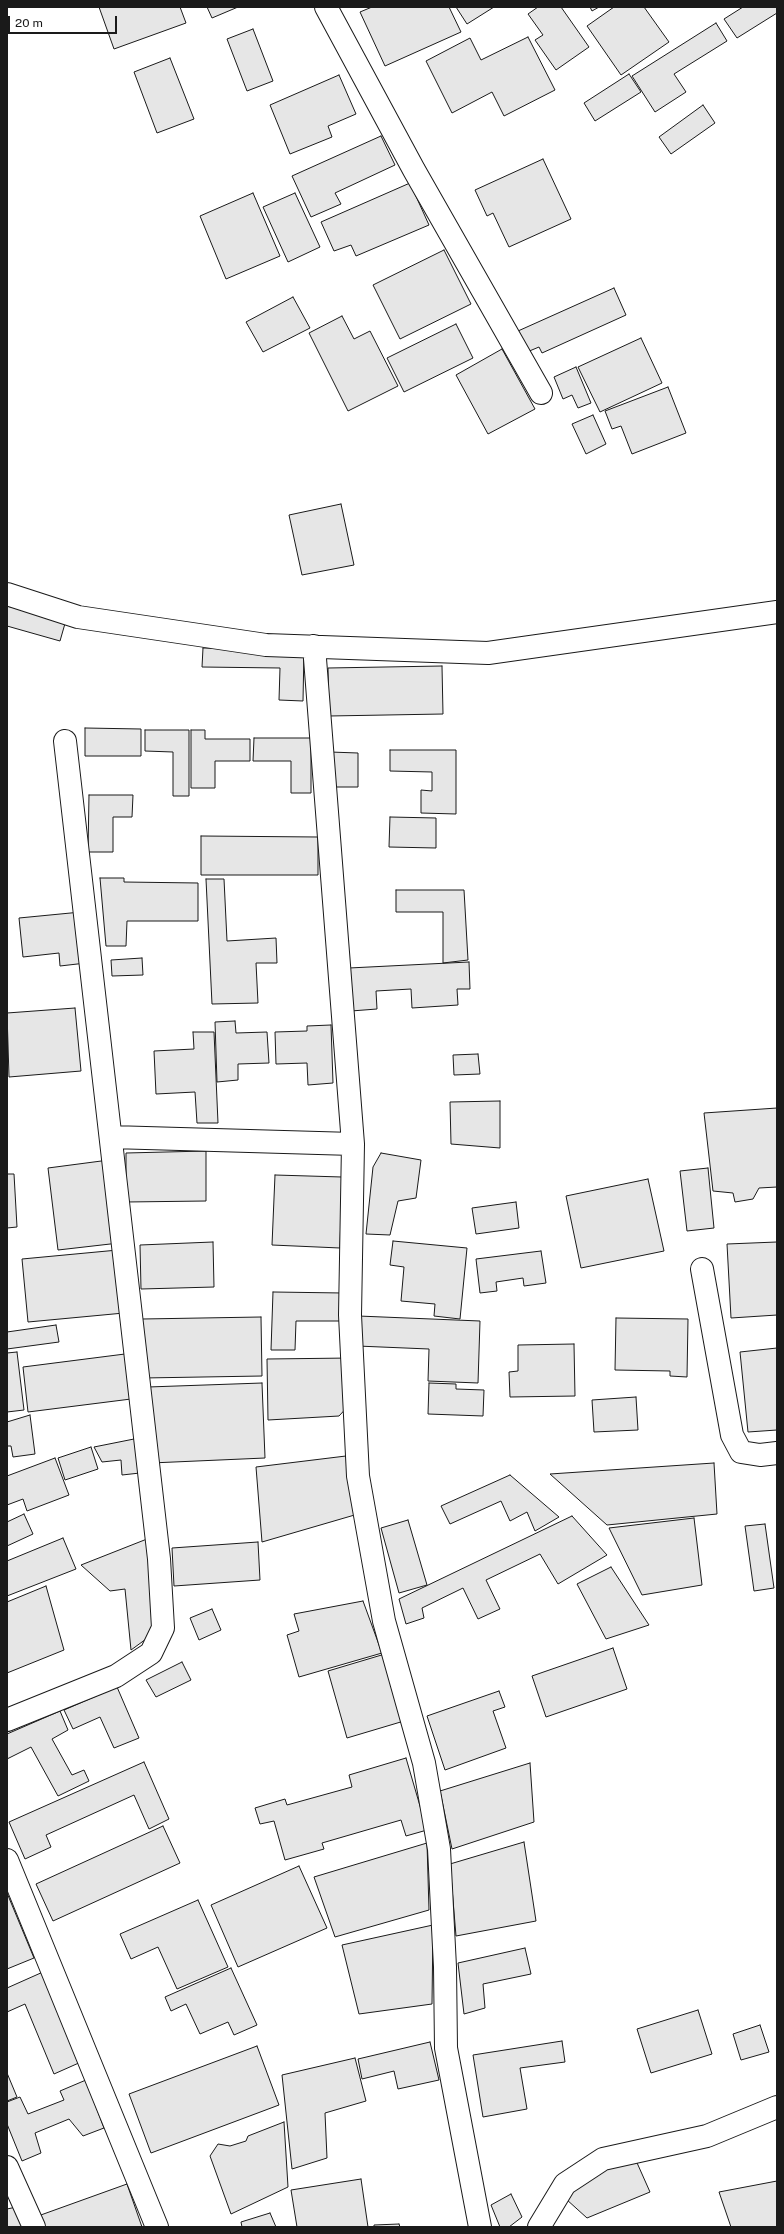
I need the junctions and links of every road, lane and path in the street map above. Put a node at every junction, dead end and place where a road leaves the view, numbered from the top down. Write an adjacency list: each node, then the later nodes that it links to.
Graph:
1 (326, 7): 2 (street)
2 (541, 394)
3 (7, 594): 5 (street)
4 (777, 612): 5 (street)
5 (314, 646): 8 (street)
6 (66, 740): 7 (street)
7 (111, 1137): 8 (street); 11 (street)
8 (353, 1144): 17 (street)
9 (702, 1269): 10 (street)
10 (777, 1453)
11 (7, 1720)
12 (7, 1860): 16 (street)
13 (777, 2107): 18 (street)
14 (7, 2167): 15 (street)
15 (34, 2227)
16 (157, 2227)
17 (480, 2227)
18 (539, 2227)

